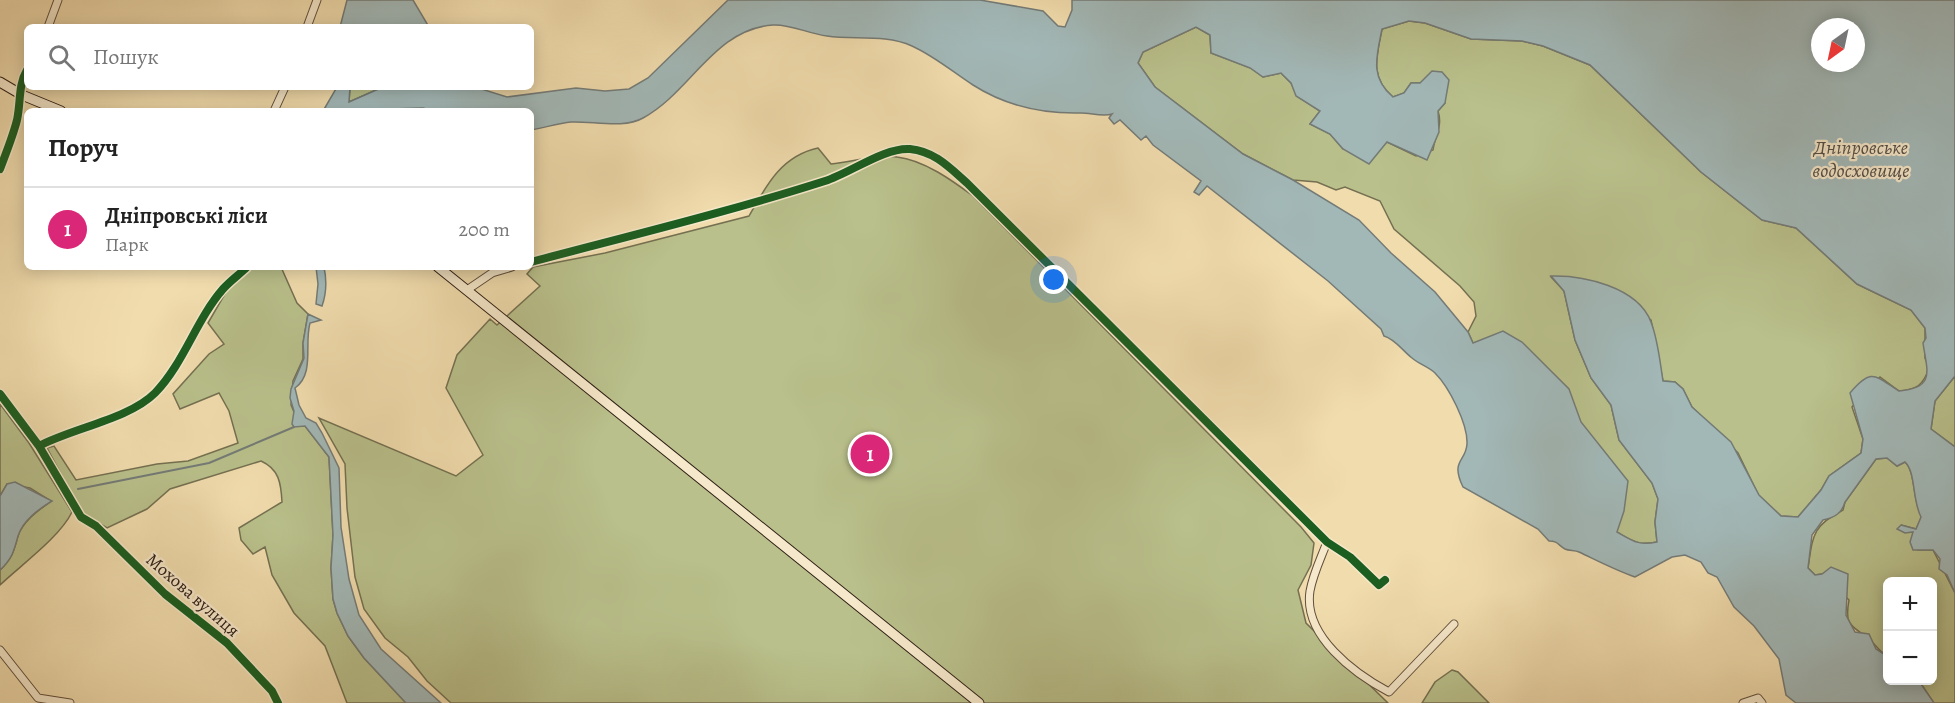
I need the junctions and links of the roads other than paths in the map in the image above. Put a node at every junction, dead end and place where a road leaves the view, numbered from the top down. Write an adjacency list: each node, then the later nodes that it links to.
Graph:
1 (58, 0): 3 (street)
2 (316, 0): 4 (street)
3 (49, 24)
4 (308, 24)
5 (24, 76): 8 (street)
6 (0, 82): 8 (main road)
7 (284, 90): 10 (street)
8 (22, 95): 9 (main road); 11 (street)
9 (54, 108)
10 (275, 108)
11 (0, 169)
12 (534, 261): 19 (street)
13 (244, 270): 18 (street)
14 (442, 270): 16 (main road)
15 (502, 270): 16 (street)
16 (467, 290): 26 (main road)
17 (0, 394): 18 (street)
18 (39, 446): 25 (street, Мохова вулиця)
19 (1328, 542): 20 (street); 21 (street)
20 (1384, 580)
21 (1454, 624)
22 (0, 650): 24 (street)
23 (1760, 700): 27 (street)
24 (70, 703)
25 (278, 703)
26 (979, 703)
27 (1743, 703)

